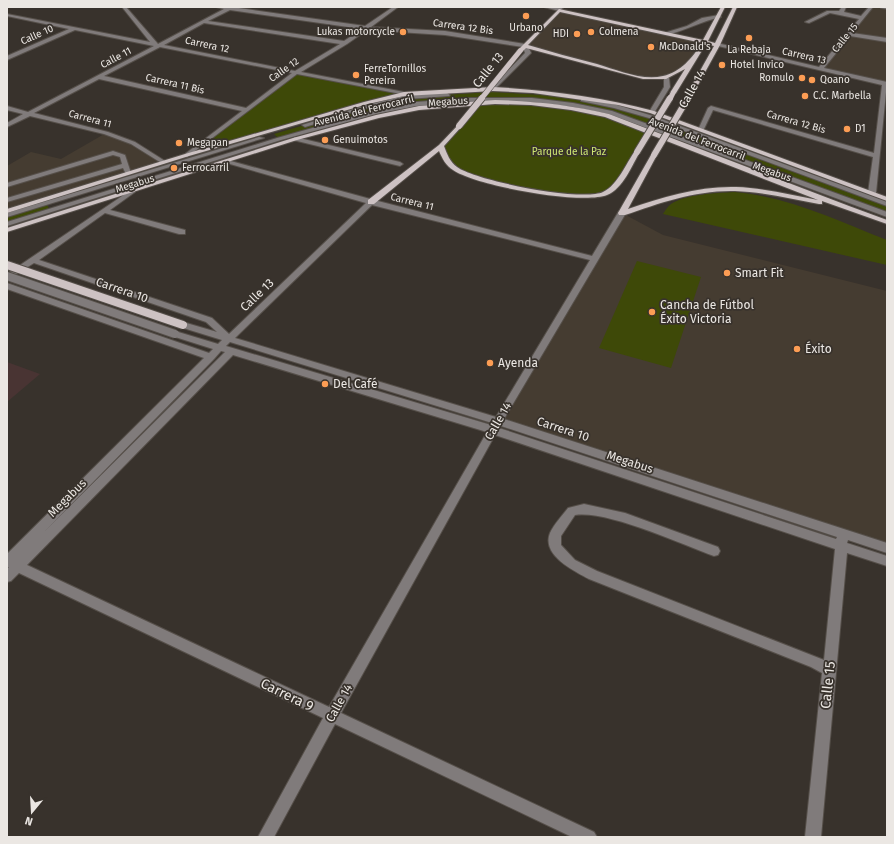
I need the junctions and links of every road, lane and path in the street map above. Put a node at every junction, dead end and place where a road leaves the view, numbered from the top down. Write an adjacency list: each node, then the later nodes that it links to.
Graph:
1 (124, 7): 26 (street)
2 (218, 7): 10 (street, Carrera 12 Bis)
3 (396, 7): 20 (street, Calle 12)
4 (546, 7): 11 (street)
5 (723, 7): 15 (main road, Calle 14)
6 (735, 7): 27 (main road, Calle 14)
7 (844, 7): 13 (street)
8 (871, 7): 16 (street, Calle 15)
9 (883, 7): 12 (street)
10 (231, 8): 17 (street, Calle 11); 20 (street, Carrera 12 Bis)
11 (561, 8): 21 (main road); 28 (main road, Calle 13)
12 (887, 8)
13 (841, 13): 16 (street); 18 (street)
14 (7, 15): 19 (street, Carrera 12)
15 (719, 16): 21 (street); 24 (main road, Calle 14)
16 (861, 18): 22 (street, Calle 15)
17 (204, 22): 25 (street); 26 (street, Calle 11)
18 (807, 22)
19 (75, 28): 26 (street, Carrera 12); 29 (street, Calle 10)
20 (367, 28): 25 (street, Calle 12); 28 (street, Carrera 12 Bis)
21 (667, 33): 24 (main road)
22 (849, 34): 23 (street); 31 (street, Calle 15)
23 (887, 40)
24 (705, 42): 27 (main road); 30 (main road, Calle 14)
25 (345, 43): 32 (street, Calle 12)
26 (157, 44): 32 (street, Carrera 12); 33 (street, Calle 11)
27 (717, 45): 31 (street, Carrera 13); 67 (main road, Calle 14, bridge)
28 (525, 46): 34 (main road, Carrera 12 Bis); 36 (street, Calle 13); 47 (main road, Calle 13, bridge)
29 (7, 58)
30 (695, 59): 34 (main road, Carrera 12 Bis); 47 (main road, Calle 14, bridge)
31 (820, 69): 35 (street, Carrera 13)
32 (297, 72): 37 (street, Carrera 12); 39 (street, Calle 12)
33 (99, 77): 39 (street, Carrera 11 Bis); 41 (street, Calle 11)
34 (666, 78): 40 (street)
35 (886, 84): 51 (street)
36 (493, 89): 37 (main road, Avenida del Ferrocarril); 40 (main road, Avenida del Ferrocarril)
37 (404, 94): 50 (main road, Avenida del Ferrocarril)
38 (7, 108): 41 (street, Carrera 11)
39 (247, 110): 50 (street, Calle 12)
40 (652, 112): 43 (main road, Avenida del Ferrocarril)
41 (30, 114): 42 (street, Calle 11); 45 (street, Carrera 11)
42 (7, 125)
43 (701, 130): 51 (street, Carrera 12 Bis); 59 (main road, Avenida del Ferrocarril)
44 (295, 139): 52 (main road, Avenida del Ferrocarril); 54 (street); 64 (main road, Avenida del Ferrocarril)
45 (133, 143): 46 (street); 53 (street, Carrera 11)
46 (127, 146)
47 (440, 146): 62 (main road, Calle 13)
48 (120, 150): 49 (street)
49 (113, 153): 55 (street); 57 (street)
50 (187, 155): 53 (main road, Avenida del Ferrocarril)
51 (877, 156): 59 (street)
52 (225, 161): 58 (main road, Avenida del Ferrocarril); 62 (street, Carrera 11)
53 (163, 162): 56 (main road, Avenida del Ferrocarril)
54 (400, 164)
55 (126, 165): 56 (street); 61 (street)
56 (128, 173): 66 (main road, Avenida del Ferrocarril)
57 (7, 184)
58 (133, 191): 65 (street); 72 (main road, Avenida del Ferrocarril)
59 (872, 194): 60 (main road, Avenida del Ferrocarril)
60 (887, 199)
61 (7, 200)
62 (371, 202): 74 (street, Carrera 11); 80 (street, Calle 13)
63 (887, 204): 68 (street, Megabus)
64 (846, 208): 67 (main road); 70 (main road, Avenida del Ferrocarril)
65 (104, 210): 73 (street); 75 (street)
66 (7, 211)
67 (622, 213): 74 (street, Calle 14)
68 (7, 215)
69 (887, 215): 71 (street, Megabus)
70 (887, 222)
71 (7, 224)
72 (7, 230)
73 (182, 232)
74 (595, 259): 84 (street, Calle 14)
75 (32, 260): 77 (street); 80 (street, Carrera 10)
76 (7, 265): 79 (main road, Carrera 10, bridge)
77 (7, 277): 81 (street, bridge)
78 (7, 286): 83 (street)
79 (183, 325): 80 (street, Carrera 10)
80 (230, 340): 81 (street, Calle 13); 84 (street, Carrera 10)
81 (220, 347): 82 (street); 83 (street, Calle 13)
82 (232, 350): 84 (street); 89 (street, Megabus)
83 (211, 356): 89 (street, Calle 13)
84 (495, 425): 85 (street, Carrera 10); 92 (street, Calle 14)
85 (842, 539): 86 (street, Carrera 10); 88 (street); 91 (street, Calle 15)
86 (887, 548)
87 (714, 551): 91 (street)
88 (887, 560)
89 (9, 561): 90 (street, Megabus); 92 (street, Carrera 9)
90 (7, 577)
91 (830, 670): 95 (street, Calle 15)
92 (332, 716): 93 (street, Calle 14); 94 (street, Carrera 9)
93 (266, 837)
94 (589, 837)
95 (813, 837)

